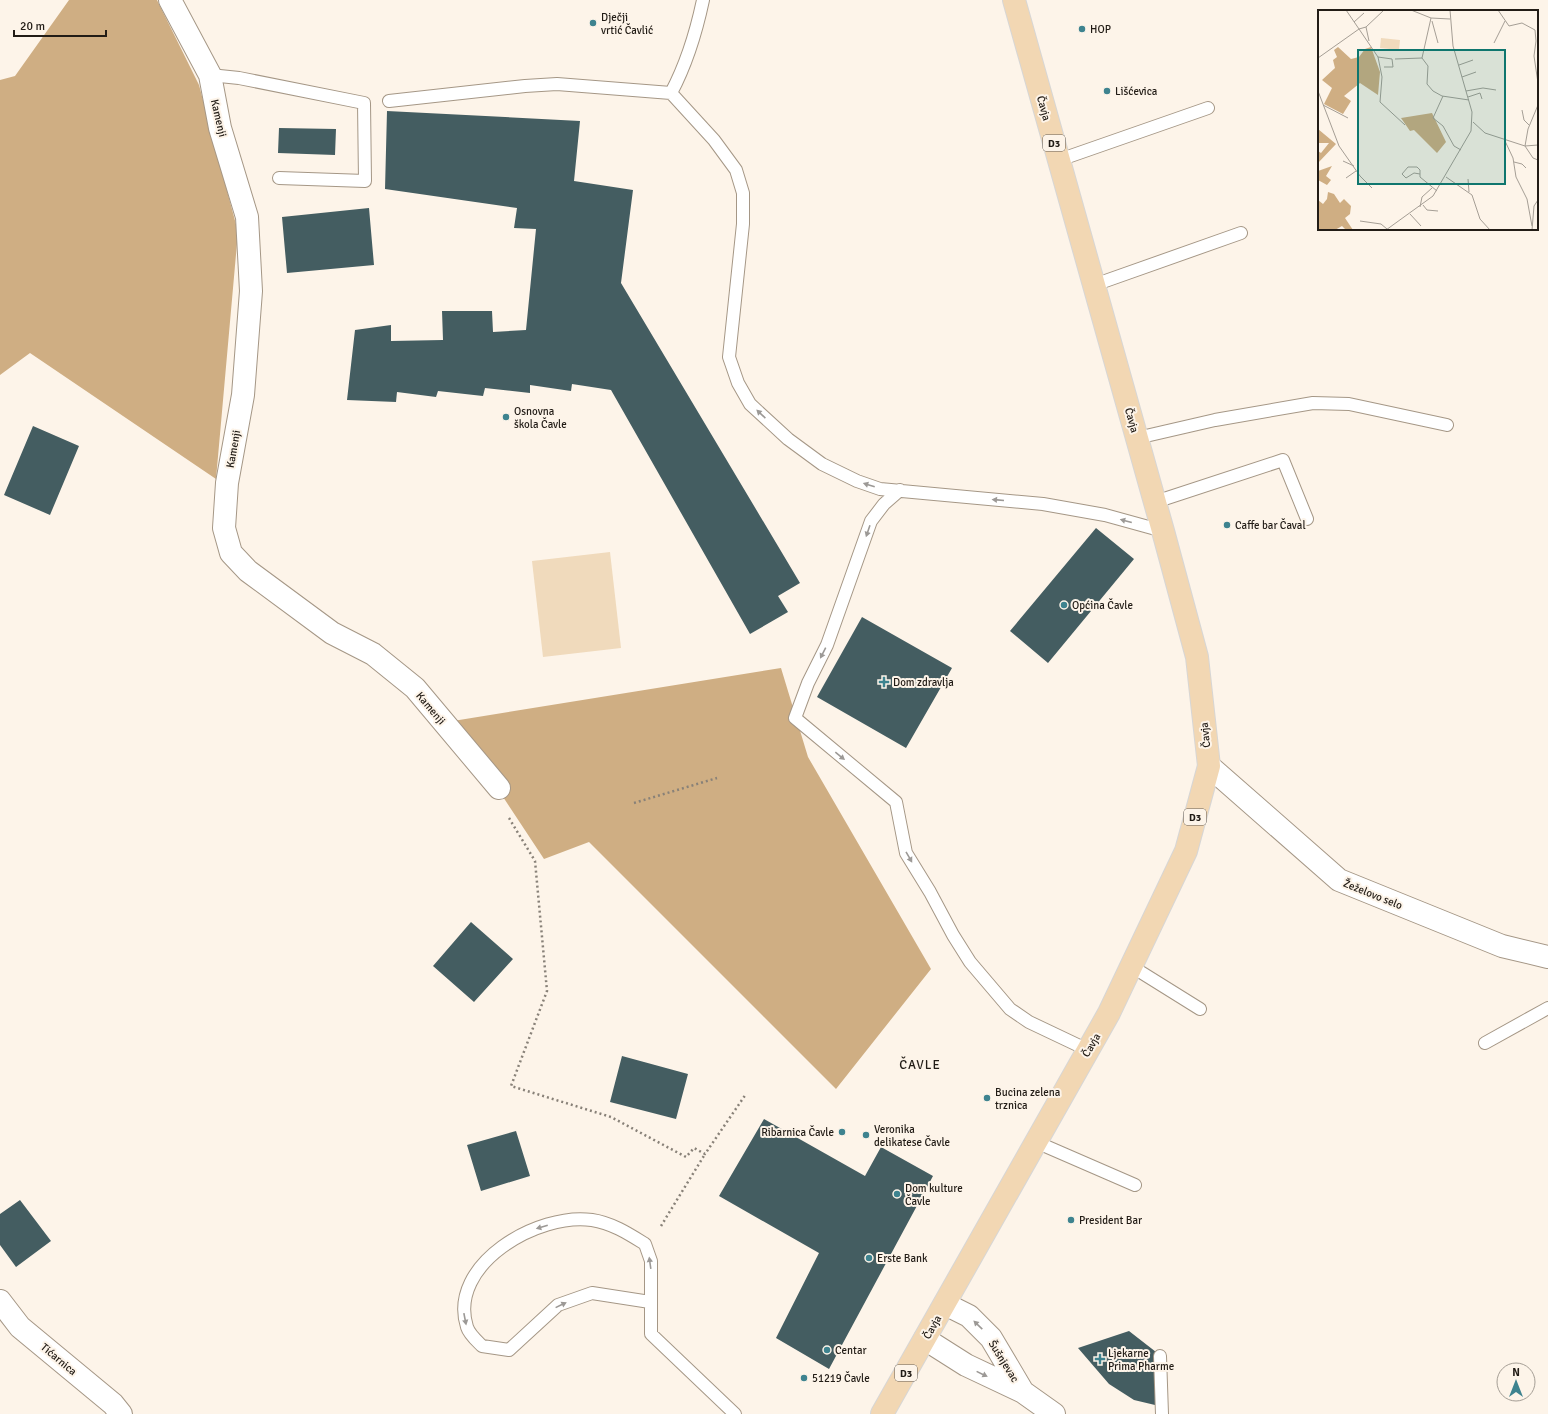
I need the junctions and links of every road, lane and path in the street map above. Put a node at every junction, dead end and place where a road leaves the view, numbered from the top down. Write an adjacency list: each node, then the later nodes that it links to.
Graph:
1 (170, 0): 4 (street, Kamenji)
2 (702, 0): 5 (lane)
3 (1014, 0): 8 (main road, Čavja / D3)
4 (210, 75): 9 (lane); 20 (street, Kamenji)
5 (671, 93): 6 (lane); 14 (lane, one-way to 5)
6 (389, 101)
7 (1208, 108): 8 (lane)
8 (1059, 160): 11 (main road, Čavja / D3)
9 (279, 178)
10 (1241, 233): 11 (lane)
11 (1094, 285): 13 (main road, Čavja / D3)
12 (1447, 425): 13 (lane)
13 (1137, 438): 15 (main road, Čavja / D3)
14 (900, 490): 17 (lane, one-way to 14); 28 (lane, one-way to 28)
15 (1155, 502): 16 (lane); 17 (main road, Čavja / D3)
16 (1307, 519)
17 (1163, 531): 18 (main road, Čavja / D3)
18 (1209, 766): 23 (street, Žeželovo selo); 24 (main road, Čavja / D3)
19 (717, 778): 21 (path)
20 (499, 788)
21 (634, 803)
22 (510, 818): 31 (path)
23 (1547, 958)
24 (1132, 966): 26 (lane); 28 (main road, Čavja / D3)
25 (1548, 1008): 27 (lane)
26 (1200, 1009)
27 (1485, 1043)
28 (1088, 1050): 30 (main road, Čavja / D3)
29 (746, 1094): 31 (path)
30 (1036, 1142): 32 (lane); 36 (main road, Čavja / D3)
31 (705, 1154): 33 (path)
32 (1136, 1185)
33 (661, 1226)
34 (0, 1301): 40 (street, Tićarnica)
35 (650, 1302): 35 (lane, one-way to 35); 41 (lane)
36 (945, 1304): 37 (main road, Čavja / D3); 39 (street, Šušnjevac, one-way to 36)
37 (925, 1339): 39 (street, Šušnjevac, one-way to 39); 42 (main road, Čavja / D3)
38 (1160, 1356): 44 (lane)
39 (1023, 1392): 43 (street, Šušnjevac)
40 (121, 1414)
41 (734, 1414)
42 (882, 1414)
43 (1054, 1414)
44 (1162, 1414)

